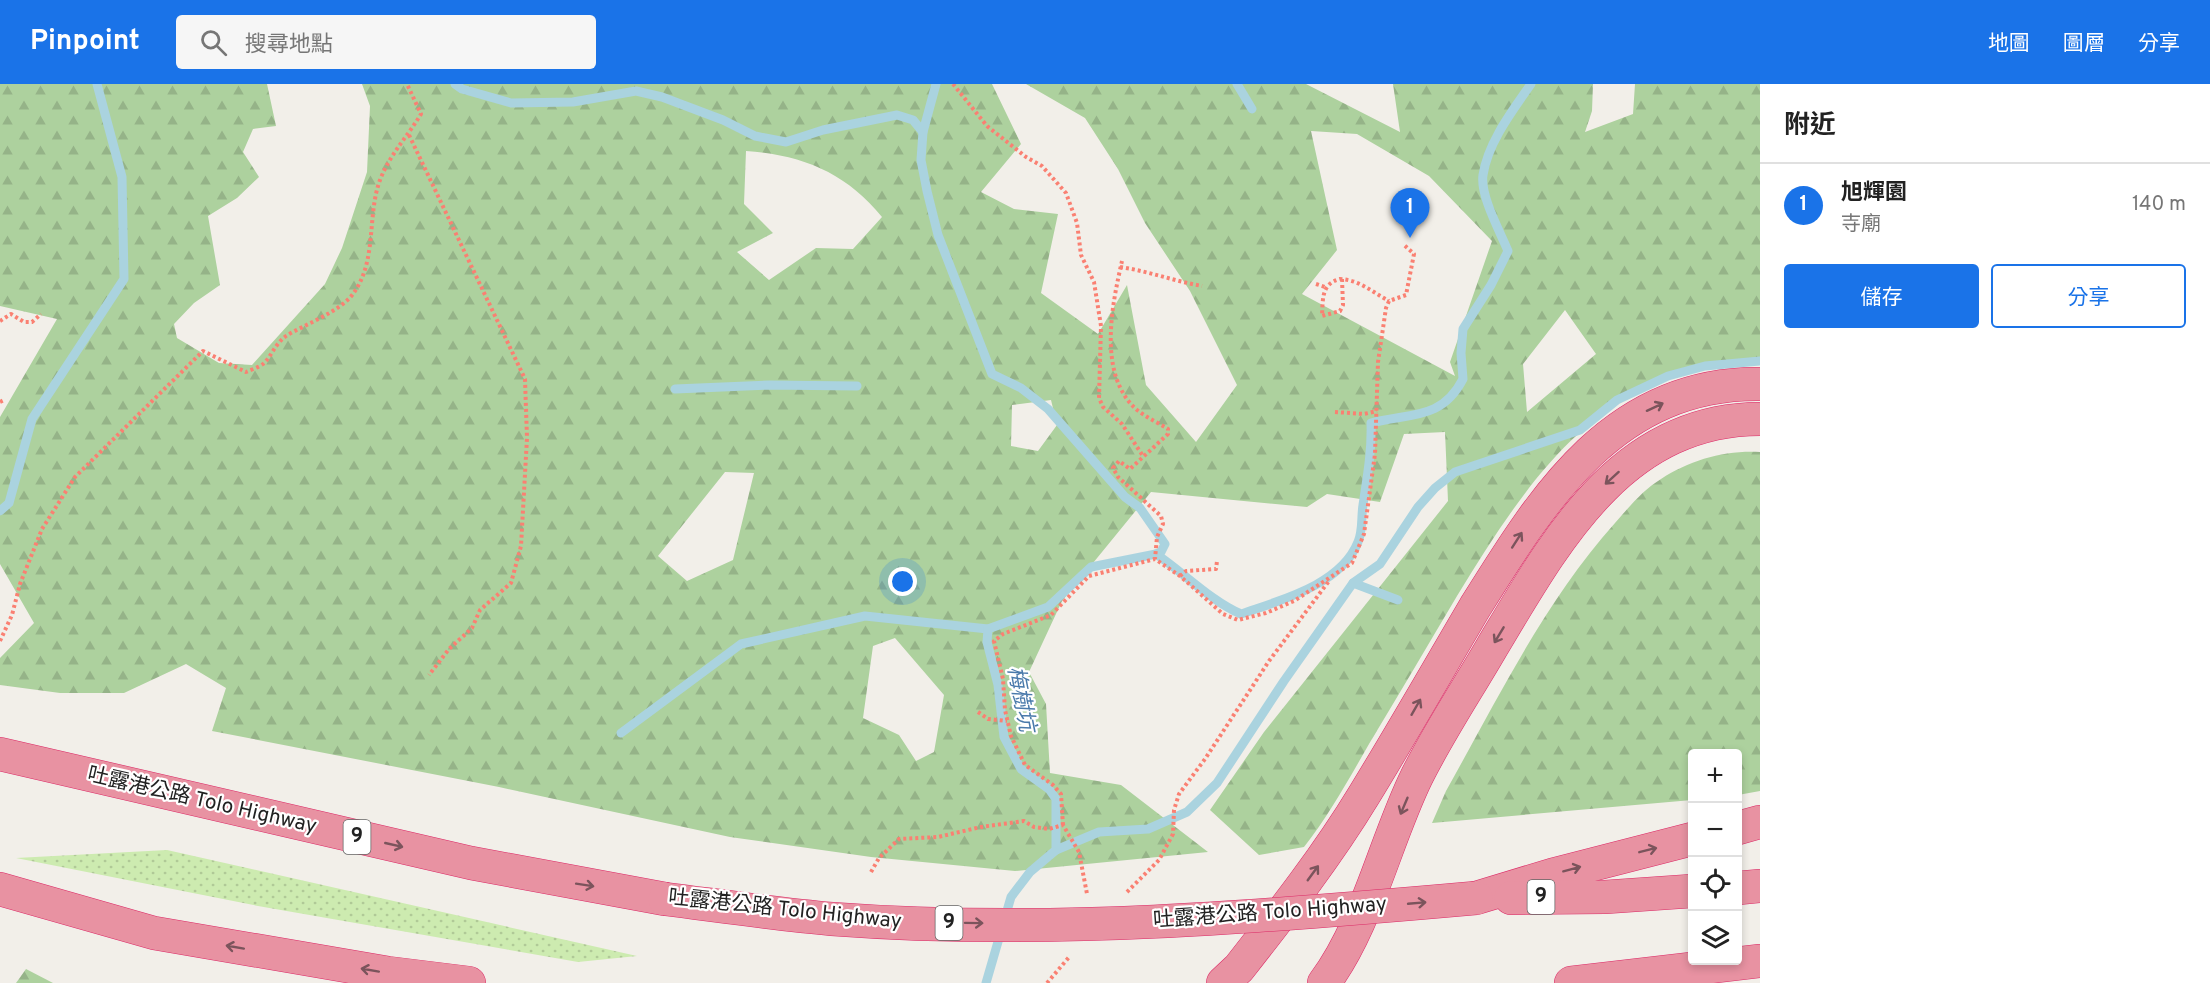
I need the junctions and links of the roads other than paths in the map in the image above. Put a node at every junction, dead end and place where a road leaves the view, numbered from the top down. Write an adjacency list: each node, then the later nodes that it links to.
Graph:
1 (1760, 384): 14 (highway, one-way to 1)
2 (1760, 418): 15 (highway, one-way to 15)
3 (0, 754): 11 (highway, 吐露港公路 Tolo Highway / 9, one-way to 11, bridge)
4 (1760, 822): 5 (highway)
5 (1742, 827)
6 (1688, 840): 11 (highway, one-way to 6)
7 (1760, 886): 8 (highway)
8 (1742, 888)
9 (1688, 891): 11 (highway, 吐露港公路 Tolo Highway / 9)
10 (12, 892): 13 (highway, one-way to 10)
11 (1476, 898)
12 (1760, 961): 16 (highway)
13 (469, 983)
14 (1223, 983)
15 (1324, 983)
16 (1571, 983)

